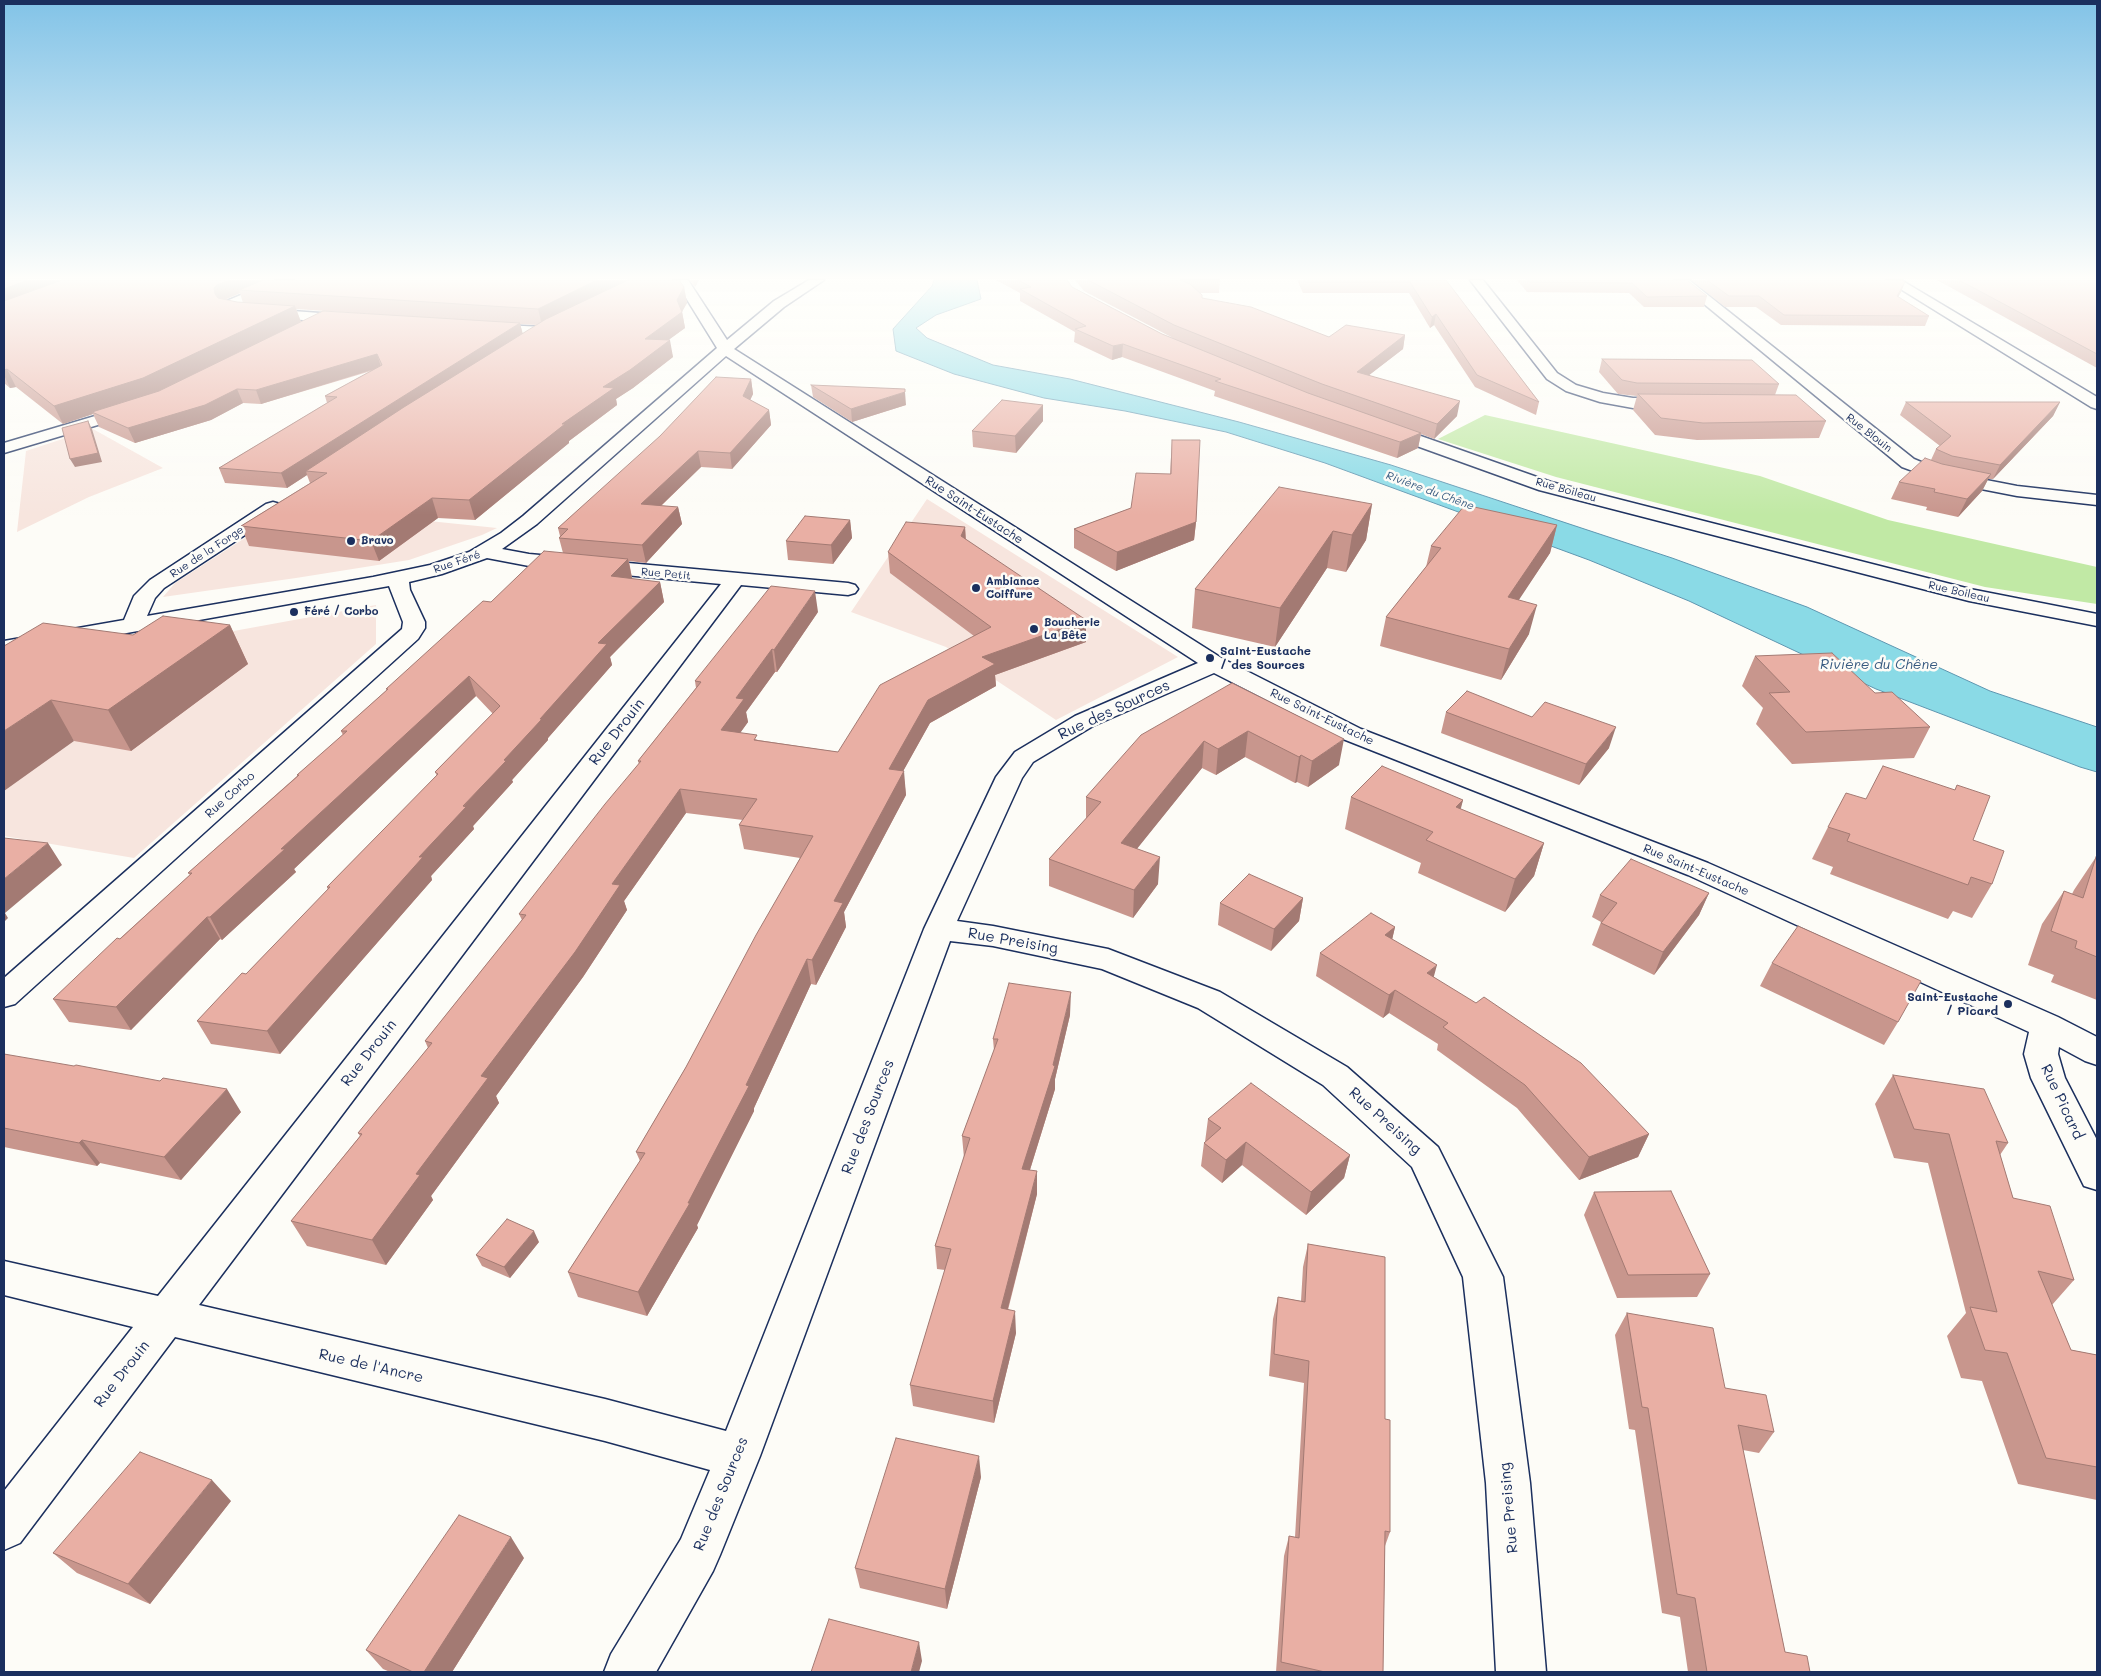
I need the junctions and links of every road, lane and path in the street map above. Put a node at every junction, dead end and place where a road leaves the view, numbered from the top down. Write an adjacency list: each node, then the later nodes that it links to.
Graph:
1 (714, 358): 17 (street, Rue Féré)
2 (739, 358): 24 (street, Rue Saint-Eustache)
3 (1538, 358): 6 (street)
4 (1777, 358): 10 (street, Rue Blouin)
5 (2021, 358): 7 (street)
6 (1691, 404)
7 (2097, 404)
8 (1816, 405): 10 (street)
9 (144, 406): 12 (street)
10 (1835, 406): 16 (street, Rue Blouin)
11 (1369, 423): 21 (street, Rue Boileau)
12 (73, 427): 13 (street); 14 (street)
13 (4, 436)
14 (4, 448)
15 (284, 500): 22 (street, Rue de la Forge)
16 (2097, 500)
17 (486, 552): 18 (street, Rue Féré); 19 (street, Rue Petit)
18 (398, 578): 22 (street, Rue Féré); 26 (street, Rue Corbo)
19 (735, 579): 20 (street, Rue Petit); 31 (street, Rue Drouin)
20 (848, 589)
21 (2097, 620)
22 (133, 625): 23 (street, Rue Féré)
23 (4, 648)
24 (1215, 664): 25 (street, Rue des Sources); 27 (street, Rue Saint-Eustache)
25 (939, 929): 32 (street, Rue des Sources); 35 (street, Rue Preising)
26 (4, 996)
27 (2047, 1026): 28 (street, Rue Saint-Eustache); 29 (street, Rue Picard)
28 (2097, 1052)
29 (2097, 1175)
30 (4, 1278): 31 (street, Rue de l'Ancre)
31 (166, 1317): 32 (street, Rue de l'Ancre); 33 (street, Rue Drouin)
32 (738, 1456): 34 (street, Rue des Sources)
33 (4, 1527)
34 (629, 1672)
35 (1521, 1672)

